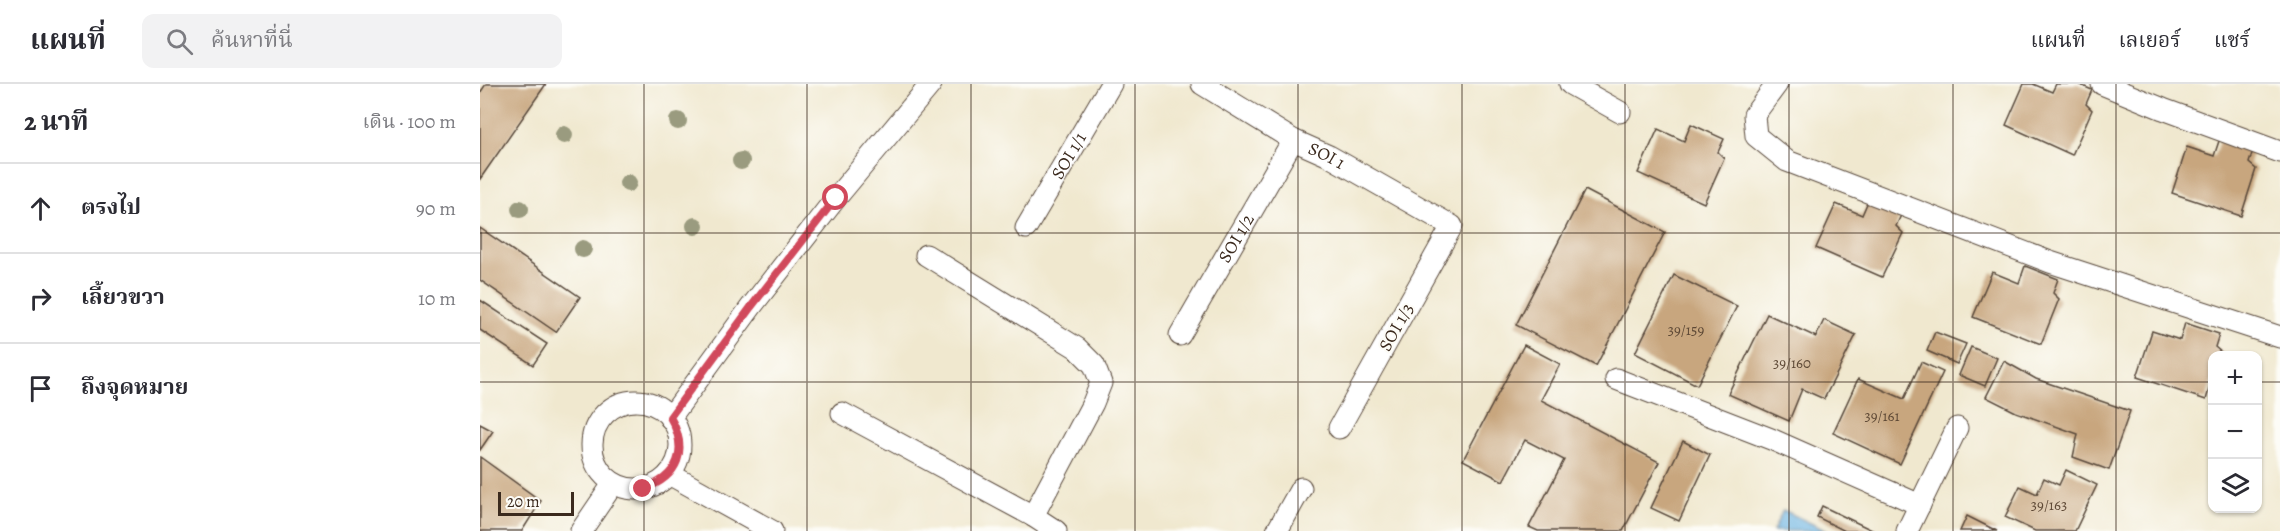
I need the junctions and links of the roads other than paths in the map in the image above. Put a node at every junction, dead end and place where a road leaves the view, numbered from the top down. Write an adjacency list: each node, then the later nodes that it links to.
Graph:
1 (932, 84): 17 (street)
2 (1111, 84): 11 (street, SOI 1/1)
3 (1202, 84): 8 (street, SOI 1)
4 (1570, 84): 7 (street)
5 (1777, 84): 14 (street)
6 (2102, 84): 9 (street)
7 (1620, 112)
8 (1293, 140): 10 (street, SOI 1); 13 (street, SOI 1/2)
9 (2280, 152)
10 (1452, 226): 18 (street, SOI 1/3)
11 (1026, 228)
12 (926, 255): 24 (street)
13 (1180, 335)
14 (2280, 337)
15 (1616, 379): 23 (street)
16 (842, 413): 24 (street)
17 (670, 417): 20 (street); 21 (street)
18 (1340, 428)
19 (1957, 428): 23 (street)
20 (669, 474): 21 (street); 26 (street)
21 (613, 484): 25 (street)
22 (1301, 488): 28 (street)
23 (1920, 505): 29 (street)
24 (1033, 516): 27 (street)
25 (580, 531)
26 (772, 531)
27 (1056, 531)
28 (1277, 531)
29 (1907, 531)

